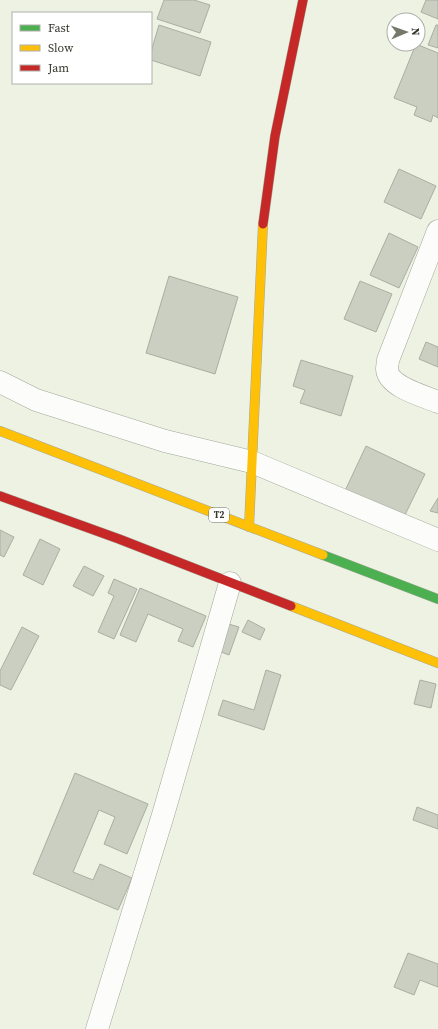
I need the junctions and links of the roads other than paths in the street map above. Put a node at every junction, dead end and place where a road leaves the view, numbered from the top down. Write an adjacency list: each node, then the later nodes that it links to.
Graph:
1 (301, 1): 6 (main road)
2 (438, 231): 4 (street)
3 (0, 382): 6 (street)
4 (438, 402)
5 (0, 430): 8 (main road, T2)
6 (252, 462): 8 (main road); 9 (street)
7 (0, 496): 10 (main road)
8 (249, 527): 11 (main road, T2)
9 (438, 540)
10 (230, 582): 12 (main road); 13 (street)
11 (438, 599)
12 (438, 663)
13 (97, 1029)

